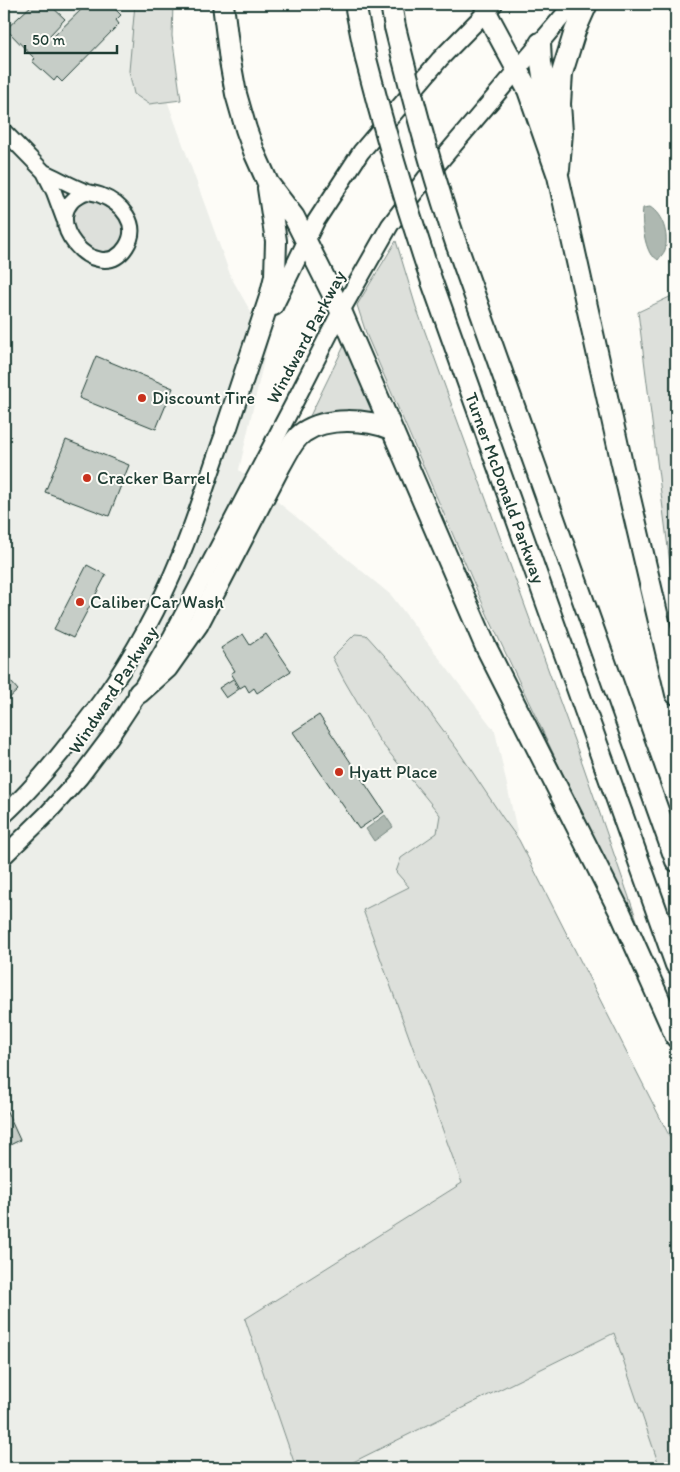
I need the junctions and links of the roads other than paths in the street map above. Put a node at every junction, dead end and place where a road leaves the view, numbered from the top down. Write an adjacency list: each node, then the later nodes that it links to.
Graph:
1 (223, 4): 13 (highway)
2 (355, 4): 27 (highway, Turner McDonald Parkway, bridge)
3 (390, 4): 26 (highway, Turner McDonald Parkway, bridge)
4 (573, 4): 7 (main road, Windward Parkway)
5 (587, 4): 12 (highway)
6 (489, 7): 8 (highway); 16 (main road, Windward Parkway)
7 (540, 43): 8 (main road, Windward Parkway); 10 (highway)
8 (518, 70): 10 (highway); 17 (main road, Windward Parkway)
9 (4, 131): 11 (street)
10 (543, 134): 12 (highway)
11 (44, 172): 14 (street); 15 (street)
12 (558, 176): 21 (highway)
13 (268, 183): 16 (highway); 19 (highway)
14 (86, 192): 15 (street); 15 (street)
15 (64, 219)
16 (306, 240): 17 (highway); 19 (main road, Windward Parkway)
17 (341, 311): 18 (highway); 20 (main road, Windward Parkway)
18 (391, 428): 20 (highway); 28 (highway)
19 (226, 430): 22 (main road, Windward Parkway)
20 (139, 693): 23 (main road, Windward Parkway)
21 (676, 694)
22 (87, 720): 23 (main road); 24 (main road, Windward Parkway)
23 (110, 737): 25 (main road, Windward Parkway)
24 (4, 815)
25 (4, 856)
26 (676, 861)
27 (676, 965)
28 (676, 1037)

